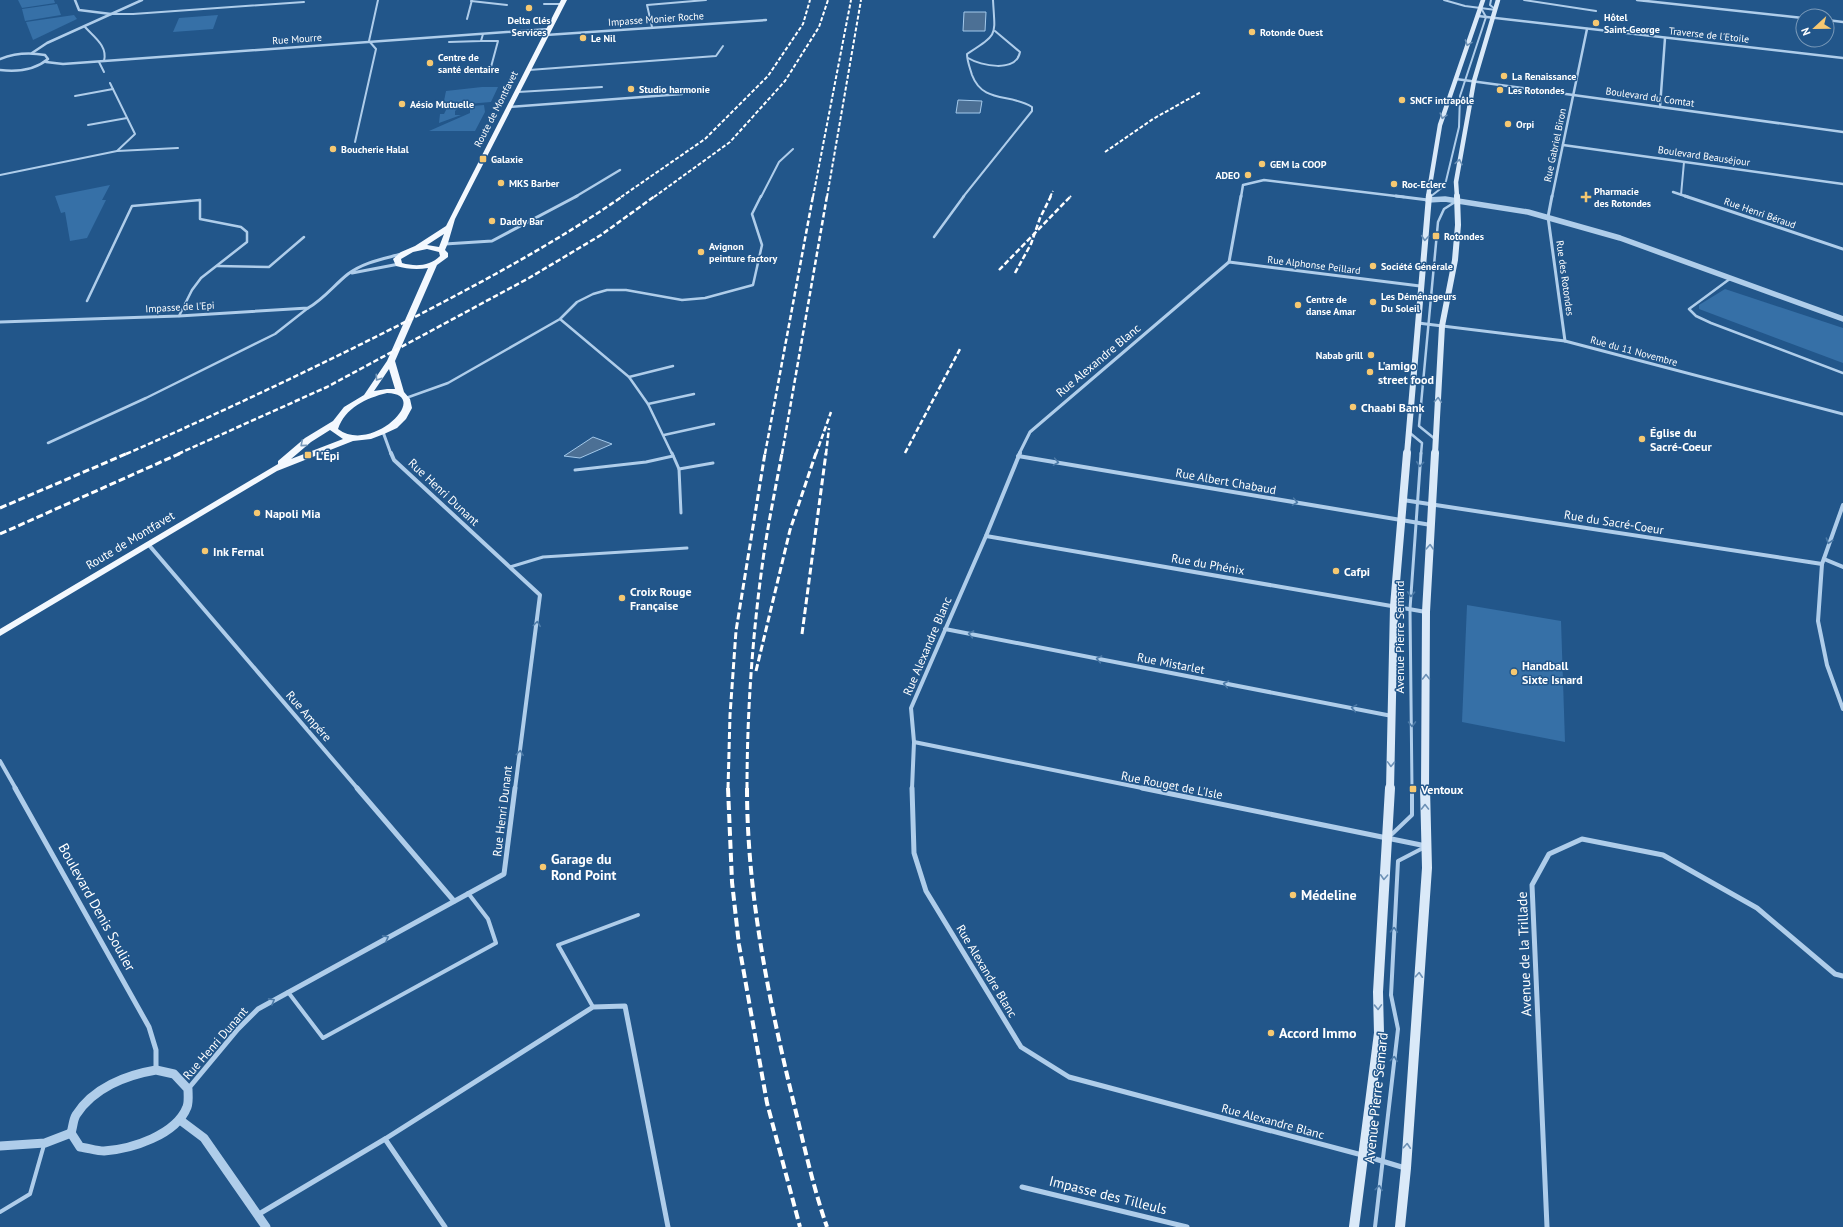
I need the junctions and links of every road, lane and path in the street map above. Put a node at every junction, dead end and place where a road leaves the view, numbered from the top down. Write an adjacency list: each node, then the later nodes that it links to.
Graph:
1 (75, 0): 20 (street)
2 (142, 0): 20 (street)
3 (378, 0): 34 (lane)
4 (471, 0): 16 (lane); 25 (lane)
5 (706, 0): 28 (lane)
6 (993, 0): 30 (lane)
7 (1444, 0): 17 (lane)
8 (1483, 0): 17 (main road, Avenue Pierre Semard)
9 (1491, 0): 18 (lane)
10 (1498, 0): 18 (main road)
11 (1524, 0): 19 (lane)
12 (1637, 0): 23 (street)
13 (304, 2): 20 (lane)
14 (563, 2): 15 (lane); 31 (main road, Route de Montfavet)
15 (544, 4)
16 (506, 5)
17 (1481, 8): 18 (lane); 21 (main road, Avenue Pierre Semard); 22 (lane)
18 (1496, 10): 24 (main road)
19 (1596, 11)
20 (111, 14): 27 (street)
21 (1478, 16): 22 (street, Traverse de l'Etoile); 49 (main road, Avenue Pierre Semard, one-way to 49)
22 (1486, 17): 24 (street, Traverse de l'Etoile); 50 (lane)
23 (1795, 17)
24 (1494, 18): 29 (street, Traverse de l'Etoile); 51 (main road)
25 (467, 19)
26 (766, 20): 28 (street, Impasse Monier Roche)
27 (85, 26): 38 (street); 42 (lane)
28 (652, 27): 31 (street, Impasse Monier Roche)
29 (1588, 30): 33 (street, Traverse de l'Etoile); 57 (street, Rue Gabriel Biron)
30 (995, 31): 39 (lane); 39 (lane)
31 (548, 32): 32 (street, Rue Mourre); 47 (main road, Route de Montfavet)
32 (482, 34): 34 (street, Rue Mourre); 35 (lane)
33 (1665, 38): 41 (street, Traverse de l'Etoile); 60 (street)
34 (369, 41): 42 (street, Rue Mourre); 64 (lane)
35 (481, 41): 36 (lane); 45 (lane)
36 (449, 42)
37 (723, 46): 47 (lane)
38 (32, 53): 40 (street); 43 (street)
39 (967, 56): 80 (lane)
40 (0, 58)
41 (1843, 58)
42 (104, 61): 44 (street, Rue Mourre)
43 (46, 62): 44 (street, Rue Mourre); 46 (street)
44 (99, 62): 48 (lane)
45 (491, 67)
46 (0, 70)
47 (528, 70): 55 (main road, Route de Montfavet)
48 (104, 72)
49 (1456, 79): 50 (street, Boulevard du Comtat); 75 (main road, Avenue Pierre Semard, one-way to 75)
50 (1465, 80): 51 (street, Boulevard du Comtat); 75 (lane)
51 (1474, 81): 57 (street, Boulevard du Comtat); 76 (main road, one-way to 51)
52 (110, 83): 54 (lane)
53 (602, 87): 55 (lane)
54 (113, 89): 58 (lane); 61 (lane)
55 (517, 92): 59 (main road, Route de Montfavet)
56 (682, 94): 59 (street)
57 (1574, 94): 60 (street, Boulevard du Comtat); 65 (street, Rue Gabriel Biron)
58 (75, 96)
59 (509, 107): 78 (main road, Route de Montfavet)
60 (1660, 107): 63 (street, Boulevard du Comtat)
61 (127, 118): 62 (lane); 68 (lane)
62 (88, 125)
63 (1843, 132)
64 (355, 142)
65 (1563, 145): 69 (street, Boulevard Beauséjour); 77 (street, Rue Gabriel Biron)
66 (178, 148): 68 (lane)
67 (793, 149): 98 (lane)
68 (117, 151): 71 (lane)
69 (1684, 162): 72 (street, Boulevard Beauséjour); 74 (lane)
70 (620, 170): 81 (street)
71 (0, 175)
72 (1843, 184)
73 (1673, 192): 74 (street, Rue Henri Béraud)
74 (1681, 195): 83 (street, Rue Henri Béraud)
75 (1428, 200): 76 (street); 85 (street); 93 (main road, Avenue Pierre Semard, one-way to 93)
76 (1457, 201): 77 (street); 101 (lane); 102 (main road)
77 (1548, 217): 91 (street); 103 (street, Rue des Rotondes)
78 (448, 228): 81 (main road, Route de Montfavet); 82 (main road, Route de Montfavet)
79 (304, 237): 88 (lane)
80 (934, 237)
81 (443, 247): 82 (main road); 87 (main road, Route de Montfavet)
82 (418, 248): 84 (main road)
83 (1843, 249)
84 (401, 254): 86 (main road); 90 (street, Impasse de l'Epi)
85 (1229, 262): 93 (street, Rue Alphonse Peillard); 122 (street, Rue Alexandre Blanc)
86 (399, 264): 89 (main road); 90 (street)
87 (434, 264): 89 (main road); 92 (main road)
88 (217, 266): 94 (lane); 96 (lane)
89 (413, 268): 92 (main road)
90 (348, 274): 95 (street, Impasse de l'Epi)
91 (1731, 278): 97 (street); 106 (lane)
92 (427, 282): 104 (main road)
93 (1420, 286): 100 (main road, Avenue Pierre Semard)
94 (87, 301)
95 (308, 308): 96 (street, Impasse de l'Epi); 120 (lane)
96 (179, 316): 99 (street, Impasse de l'Epi)
97 (1843, 318)
98 (560, 319): 107 (lane); 110 (lane)
99 (0, 322)
100 (1418, 323): 101 (street, Rue du 11 Novembre); 116 (main road, Avenue Pierre Semard)
101 (1428, 324): 102 (street, Rue du 11 Novembre); 119 (lane)
102 (1442, 326): 103 (street, Rue du 11 Novembre); 119 (main road, one-way to 102)
103 (1565, 341): 112 (street, Rue du 11 Novembre)
104 (390, 361): 109 (main road, one-way to 109); 110 (main road)
105 (673, 366): 107 (lane)
106 (1843, 373)
107 (629, 377): 111 (lane)
108 (694, 394): 111 (lane)
109 (368, 396): 110 (main road); 113 (main road, Route de Montfavet)
110 (403, 396): 115 (main road, Route de Montfavet)
111 (648, 404): 117 (lane)
112 (1843, 414)
113 (335, 423): 118 (main road); 125 (main road, Route de Montfavet, one-way to 125)
114 (714, 424): 117 (lane)
115 (383, 432): 118 (main road, Route de Montfavet); 140 (street, Rue Henri Dunant)
116 (1408, 432): 127 (main road, Avenue Pierre Semard); 128 (lane, Avenue Pierre Semard, one-way to 128)
117 (664, 435): 121 (lane)
118 (350, 439): 125 (main road, Route de Montfavet)
119 (1435, 439): 129 (main road)
120 (48, 443)
121 (674, 456): 124 (lane); 126 (lane)
122 (1018, 456): 132 (street, Rue Albert Chabaud, one-way to 132); 135 (street, Rue Alexandre Blanc)
123 (713, 463): 124 (lane)
124 (679, 468): 131 (lane)
125 (274, 469): 136 (main road, Route de Montfavet)
126 (575, 470)
127 (1403, 500): 128 (street, Rue du Sacré-Coeur); 132 (main road, Avenue Pierre Semard)
128 (1416, 502): 129 (street, Rue du Sacré-Coeur); 133 (lane, Avenue Pierre Semard)
129 (1432, 504): 134 (main road); 139 (street, Rue du Sacré-Coeur)
130 (1843, 505): 138 (street, one-way to 138)
131 (681, 513)
132 (1401, 520): 133 (street, Rue Albert Chabaud); 142 (main road, Avenue Pierre Semard)
133 (1415, 523): 134 (street, Rue Albert Chabaud); 143 (lane, Avenue Pierre Semard, one-way to 143)
134 (1431, 525): 144 (main road, one-way to 134)
135 (986, 536): 142 (street, Rue du Phénix); 145 (street, Rue Alexandre Blanc)
136 (148, 544): 146 (main road, Route de Montfavet); 154 (street, Rue Ampére)
137 (687, 548): 140 (lane)
138 (1824, 559): 139 (street); 141 (street)
139 (1822, 564): 147 (street)
140 (510, 567): 153 (street, Rue Henri Dunant, one-way to 140)
141 (1843, 567)
142 (1394, 606): 143 (street, Rue du Phénix); 148 (main road, Avenue Pierre Semard)
143 (1410, 609): 144 (street, Rue du Phénix); 151 (lane, Avenue Pierre Semard, one-way to 151)
144 (1426, 612): 152 (main road, one-way to 144)
145 (945, 629): 148 (street, Rue Mistarlet, one-way to 145); 149 (street, Rue Alexandre Blanc)
146 (0, 633)
147 (1843, 709)
148 (1392, 716): 151 (main road, Avenue Pierre Semard, one-way to 151)
149 (914, 742): 151 (street, Rue Rouget de L'Isle); 166 (street, Rue Alexandre Blanc)
150 (0, 761): 159 (street, Boulevard Denis Soulier)
151 (1387, 838): 152 (street, Rue Rouget de L'Isle); 166 (main road, Avenue Pierre Semard, one-way to 166)
152 (1427, 846): 167 (lane, Avenue Pierre Semard, one-way to 152); 168 (main road, one-way to 152)
153 (468, 893): 154 (street, Rue Henri Dunant); 157 (lane)
154 (454, 901): 157 (street, Rue Henri Dunant, one-way to 154)
155 (638, 915): 158 (lane)
156 (1843, 976): 179 (street, Avenue de la Trillade)
157 (288, 992): 160 (street, Rue Henri Dunant, one-way to 157)
158 (593, 1007): 163 (street); 174 (street)
159 (156, 1070): 160 (street); 162 (street)
160 (188, 1089): 161 (street)
161 (180, 1120): 162 (street); 171 (street)
162 (71, 1133): 164 (street)
163 (385, 1139): 171 (street); 173 (street)
164 (45, 1143): 165 (street); 170 (lane)
165 (0, 1146)
166 (1362, 1155): 167 (street, Rue Alexandre Blanc); 176 (main road, Avenue Pierre Semard)
167 (1383, 1161): 168 (street, Rue Alexandre Blanc); 177 (lane, Avenue Pierre Semard, one-way to 167)
168 (1406, 1168): 178 (main road)
169 (1022, 1187): 175 (street, Impasse des Tilleuls)
170 (0, 1212)
171 (258, 1214): 172 (street)
172 (266, 1227)
173 (445, 1227)
174 (668, 1227)
175 (1188, 1227)
176 (1354, 1227)
177 (1374, 1227)
178 (1400, 1227)
179 (1547, 1227)

